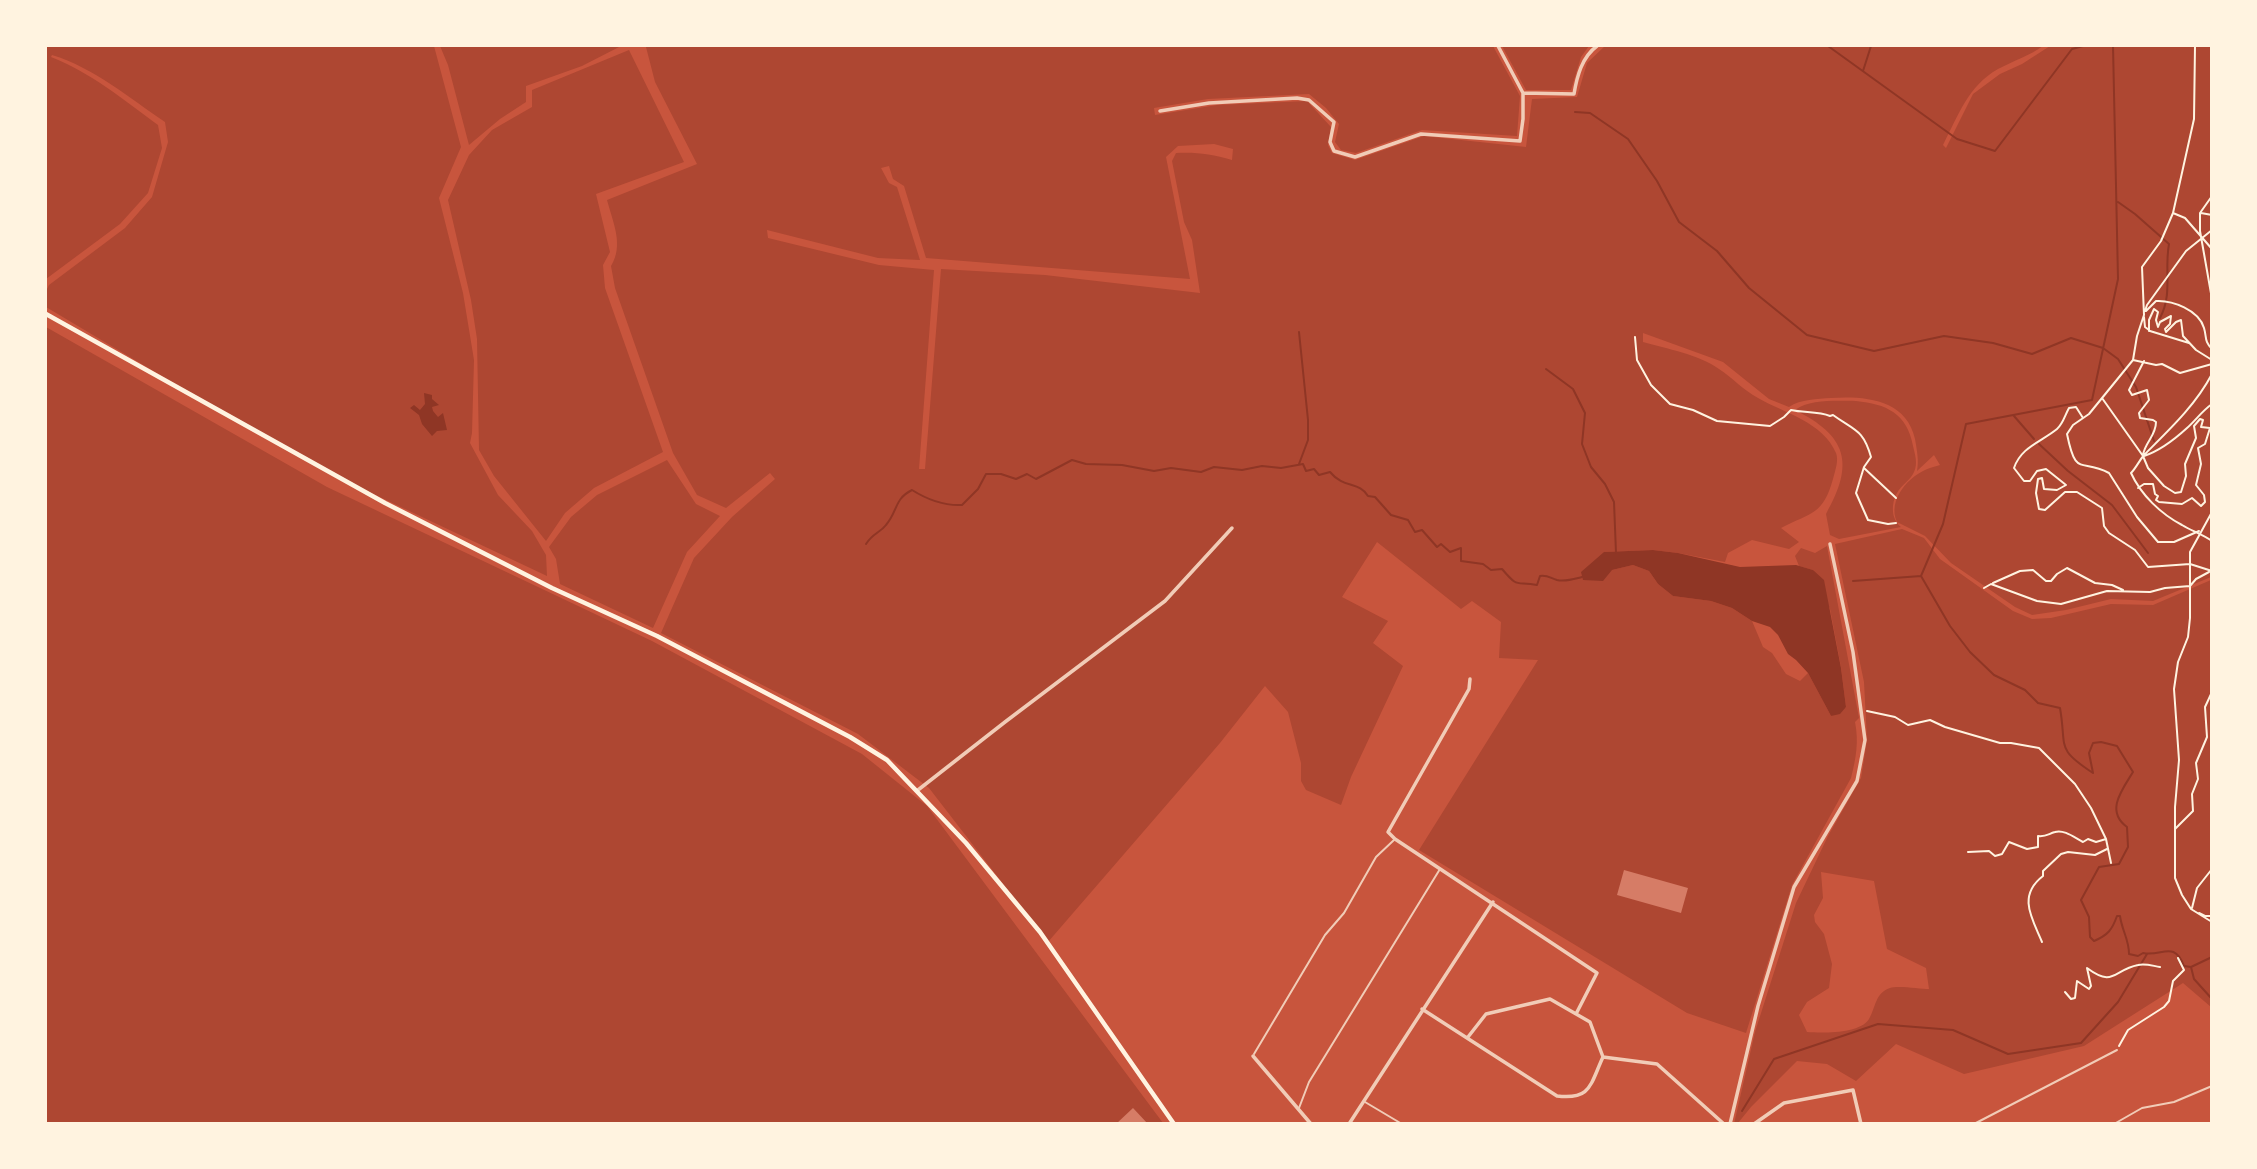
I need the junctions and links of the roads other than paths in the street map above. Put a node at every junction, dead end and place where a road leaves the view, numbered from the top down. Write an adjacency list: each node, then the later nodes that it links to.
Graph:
1 (1498, 46): 3 (street)
2 (1597, 46): 3 (street)
3 (1523, 93): 4 (street)
4 (1160, 111)
5 (46, 313): 9 (main road)
6 (1232, 528): 9 (street)
7 (1830, 544): 27 (street)
8 (1470, 680): 10 (street)
9 (919, 790): 22 (main road)
10 (1395, 839): 11 (street); 17 (lane)
11 (1440, 869): 12 (street); 21 (lane)
12 (1493, 902): 13 (street); 14 (street)
13 (1422, 1009): 15 (street); 20 (street)
14 (1576, 1014): 15 (street); 18 (street)
15 (1468, 1037): 18 (street)
16 (2117, 1050): 30 (lane)
17 (1253, 1056): 21 (street)
18 (1602, 1057): 26 (street)
19 (2211, 1086): 31 (lane)
20 (1365, 1102): 24 (street); 25 (lane)
21 (1299, 1109): 23 (street)
22 (1174, 1124)
23 (1311, 1124)
24 (1349, 1124)
25 (1402, 1124)
26 (1724, 1124)
27 (1730, 1124)
28 (1754, 1124): 29 (street)
29 (1861, 1124)
30 (1974, 1124)
31 (2114, 1124)

